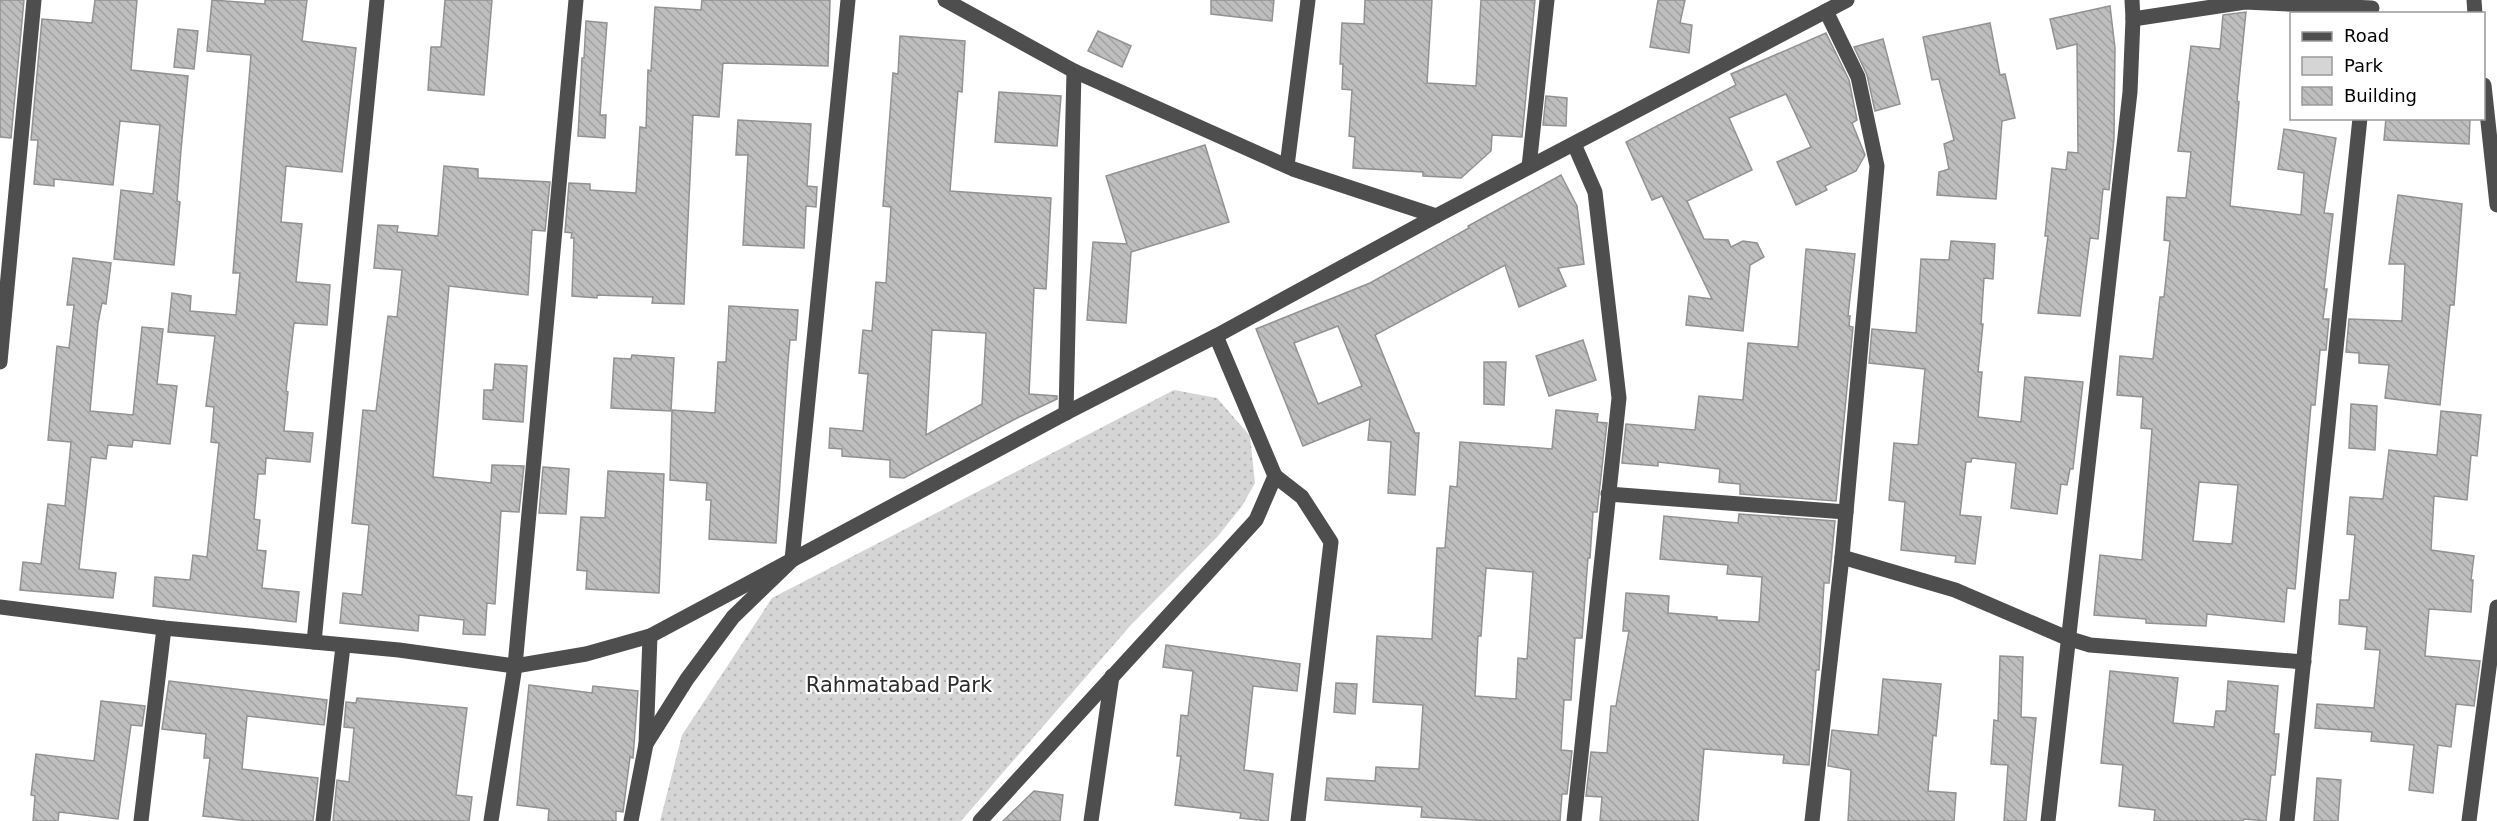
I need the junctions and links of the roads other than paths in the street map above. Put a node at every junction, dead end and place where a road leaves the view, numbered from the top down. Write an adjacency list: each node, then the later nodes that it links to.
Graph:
1 (34, 0): 22 (street)
2 (377, 0): 34 (street)
3 (576, 0): 37 (street)
4 (848, 0): 28 (street)
5 (945, 0): 13 (street)
6 (1308, 0): 17 (street)
7 (1547, 0): 18 (street)
8 (1847, 0): 11 (street)
9 (2132, 0): 12 (street)
10 (2371, 7): 12 (street)
11 (1826, 11): 16 (street); 26 (street)
12 (2133, 19): 33 (street)
13 (1074, 71): 17 (street); 23 (street)
14 (2485, 94): 19 (street)
15 (2360, 120): 36 (street)
16 (1574, 144): 18 (street); 25 (street)
17 (1287, 166): 20 (street)
18 (1529, 167): 20 (street)
19 (2497, 205)
20 (1436, 216): 21 (street)
21 (1215, 336): 23 (street); 24 (street)
22 (0, 362)
23 (1066, 413): 28 (street)
24 (1275, 476): 38 (street); 46 (street)
25 (1608, 494): 26 (street); 47 (street)
26 (1846, 512): 27 (street)
27 (1842, 557): 33 (street); 48 (street)
28 (792, 560): 32 (street); 39 (street)
29 (2497, 606): 51 (street)
30 (0, 607): 31 (street)
31 (164, 628): 34 (street); 40 (street)
32 (650, 636): 37 (street); 39 (street)
33 (2067, 638): 36 (street); 49 (street)
34 (315, 642): 35 (street)
35 (343, 646): 37 (street); 41 (street)
36 (2304, 662): 50 (street)
37 (515, 666): 42 (street)
38 (1112, 676): 44 (street); 45 (street)
39 (646, 744): 43 (street)
40 (141, 821)
41 (323, 821)
42 (491, 821)
43 (631, 821)
44 (980, 821)
45 (1091, 821)
46 (1298, 821)
47 (1574, 821)
48 (1812, 821)
49 (2048, 821)
50 (2287, 821)
51 (2469, 821)

